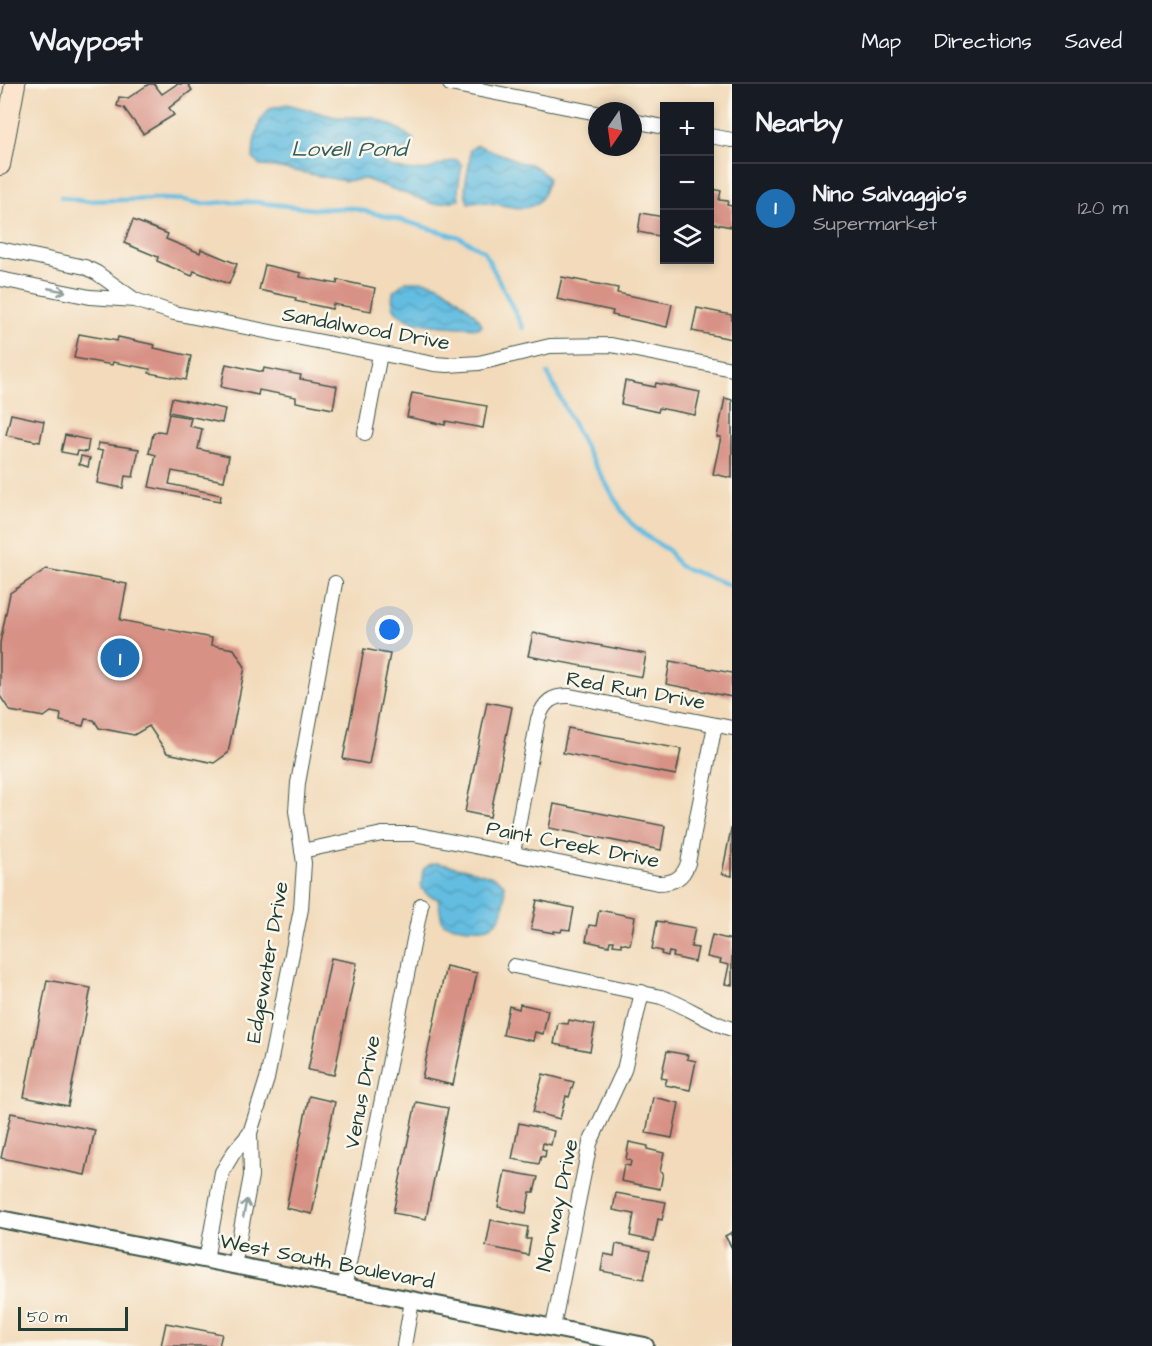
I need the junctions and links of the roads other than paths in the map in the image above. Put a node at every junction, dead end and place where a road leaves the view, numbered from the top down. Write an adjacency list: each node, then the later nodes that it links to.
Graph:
1 (15, 84): 8 (main road)
2 (450, 84): 3 (street)
3 (588, 111)
4 (642, 123): 5 (street)
5 (660, 126)
6 (714, 137): 7 (street)
7 (732, 140)
8 (0, 165)
9 (0, 249): 11 (street, Sandalwood Drive)
10 (0, 279): 11 (street, Sandalwood Drive, one-way to 11)
11 (135, 300): 12 (street, Sandalwood Drive)
12 (380, 354): 13 (street, Sandalwood Drive); 14 (street)
13 (732, 369)
14 (364, 434)
15 (335, 583): 18 (street, Edgewater Drive)
16 (715, 725): 17 (street, Red Run Drive); 19 (street, Red Run Drive); 19 (street, Paint Creek Drive)
17 (732, 728)
18 (302, 851): 19 (street, Paint Creek Drive); 24 (street, Edgewater Drive)
19 (513, 853)
20 (421, 905): 28 (street, Venus Drive)
21 (514, 966): 22 (street)
22 (642, 992): 23 (street); 30 (street, Norway Drive)
23 (732, 1029)
24 (250, 1133): 26 (street, Edgewater Drive); 27 (street, Edgewater Drive, one-way to 24)
25 (0, 1219): 26 (street, West South Boulevard)
26 (206, 1260): 27 (street, West South Boulevard)
27 (234, 1266): 28 (street, West South Boulevard)
28 (344, 1288): 29 (street, West South Boulevard)
29 (412, 1301): 30 (street, West South Boulevard); 31 (street)
30 (553, 1327): 32 (street, West South Boulevard)
31 (404, 1346)
32 (645, 1346)

